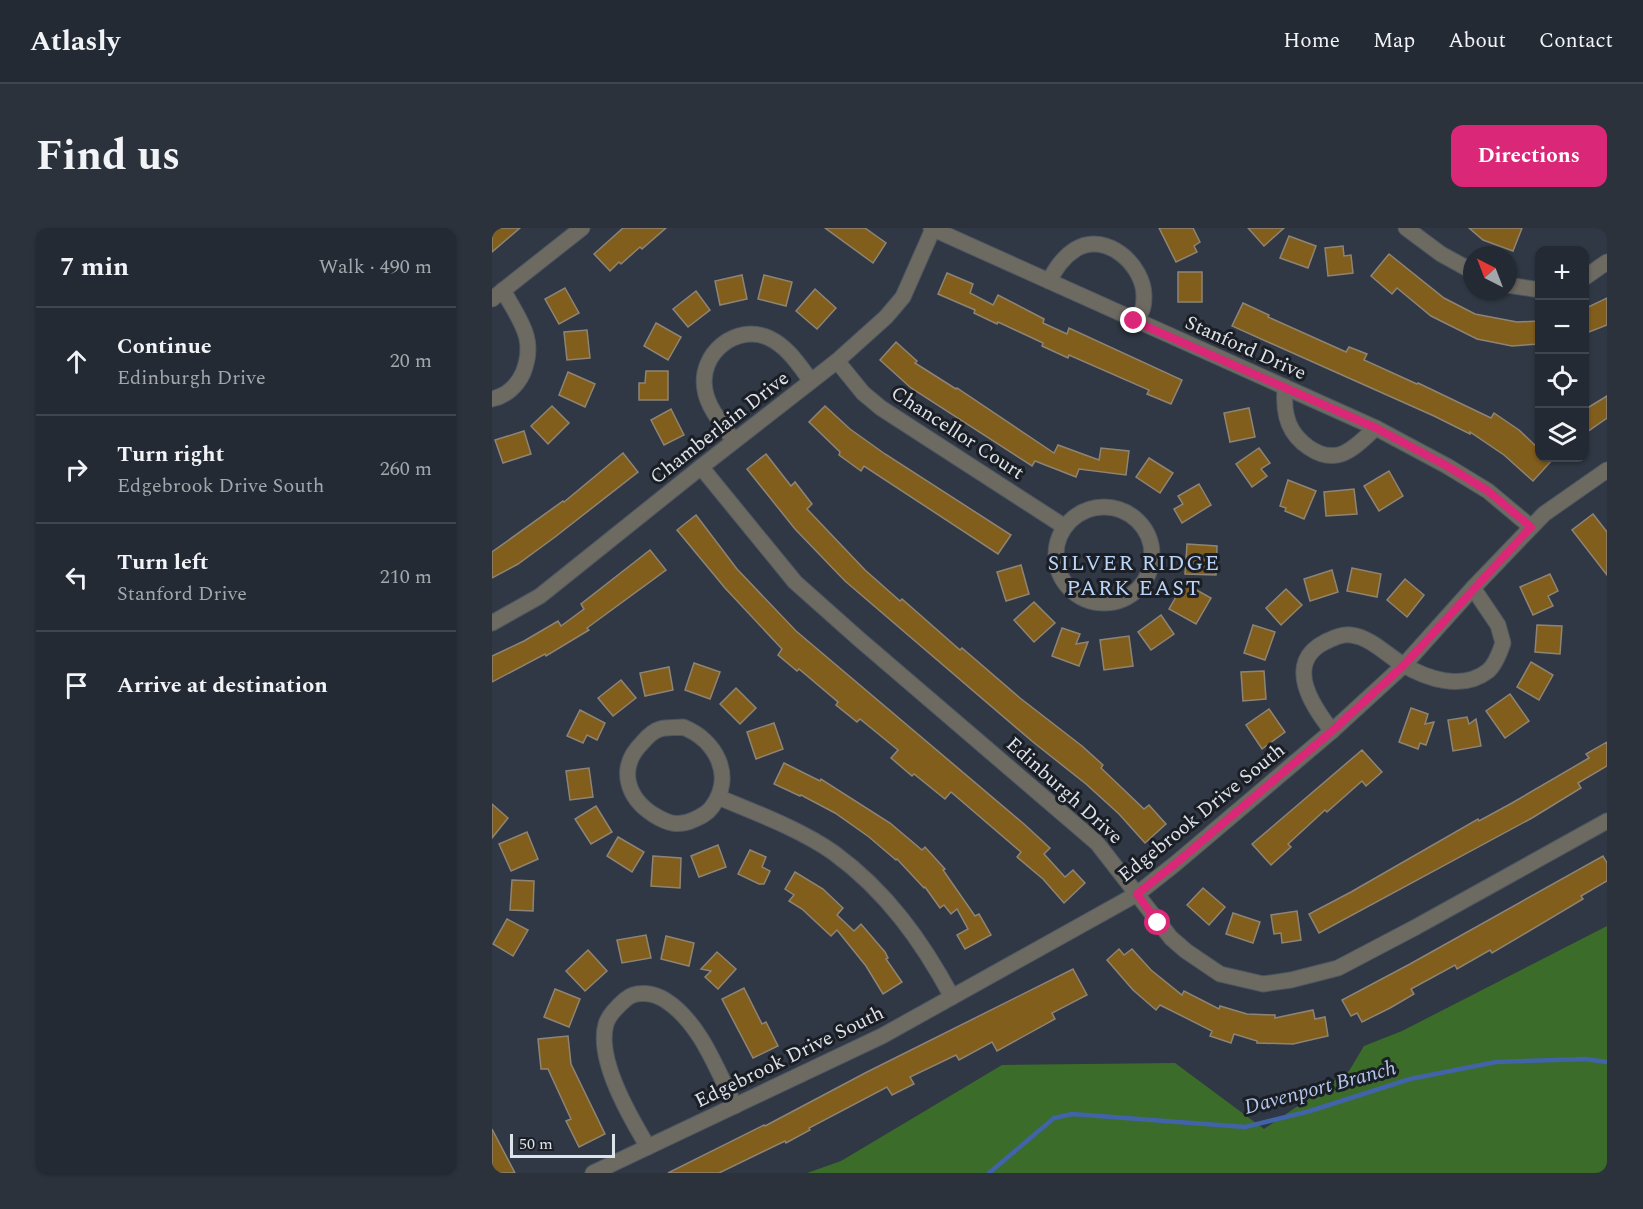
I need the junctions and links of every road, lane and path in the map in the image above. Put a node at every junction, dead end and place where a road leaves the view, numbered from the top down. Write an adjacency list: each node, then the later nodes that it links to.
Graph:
1 (582, 228): 10 (street)
2 (932, 228): 7 (street, Stanford Drive); 12 (street, Chamberlain Drive)
3 (1406, 228): 5 (street)
4 (1607, 262): 6 (street)
5 (1463, 266)
6 (1589, 275)
7 (1049, 281): 11 (street, Stanford Drive); 11 (street)
8 (1517, 286): 9 (street)
9 (1535, 289)
10 (497, 294): 15 (street)
11 (1134, 321): 14 (street, Stanford Drive)
12 (837, 361): 13 (street, Chamberlain Drive); 20 (street, Chancellor Court)
13 (811, 381): 17 (street, Chamberlain Drive); 17 (street)
14 (1285, 387): 16 (street, Stanford Drive); 16 (street)
15 (492, 399)
16 (1376, 428): 21 (street, Stanford Drive)
17 (734, 441): 18 (street, Chamberlain Drive)
18 (701, 467): 23 (street, Chamberlain Drive); 28 (street, Edinburgh Drive)
19 (1604, 477): 21 (street, Edgebrook Drive South)
20 (1065, 527): 20 (street)
21 (1531, 527): 22 (street, Edgebrook Drive South)
22 (1473, 588): 24 (street, Edgebrook Drive South); 24 (street)
23 (492, 623)
24 (1404, 665): 25 (street, Edgebrook Drive South); 25 (street)
25 (1332, 731): 28 (street, Edgebrook Drive South)
26 (718, 797): 26 (street); 29 (street)
27 (1607, 821): 28 (street, Edinburgh Drive)
28 (1137, 894): 29 (street, Edgebrook Drive South)
29 (952, 997): 30 (street, Edgebrook Drive South)
30 (735, 1106): 31 (street, Edgebrook Drive South); 31 (street)
31 (648, 1147): 32 (street, Edgebrook Drive South)
32 (593, 1173)

